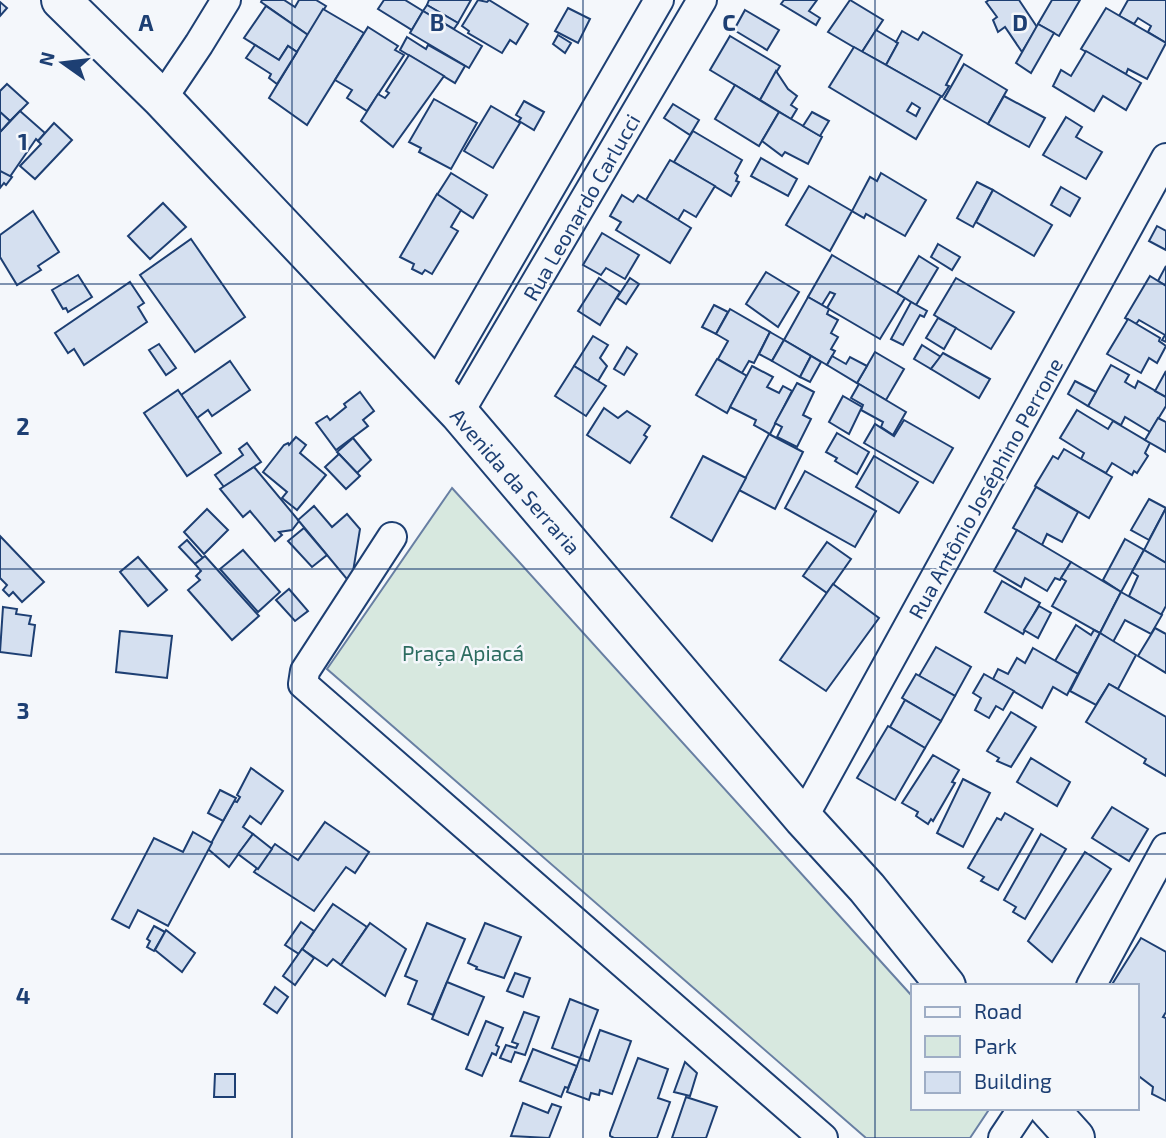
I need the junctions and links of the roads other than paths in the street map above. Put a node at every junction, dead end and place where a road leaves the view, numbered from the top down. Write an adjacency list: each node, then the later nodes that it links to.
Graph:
1 (61, 0): 5 (main road, Avenida da Serraria)
2 (226, 0): 5 (street)
3 (659, 0): 7 (street, Rua Leonardo Carlucci)
4 (702, 0): 7 (street, Rua Leonardo Carlucci)
5 (162, 99): 7 (main road, Avenida da Serraria)
6 (1166, 158): 9 (street, Rua Antônio Joséphino Perrone)
7 (447, 400): 9 (main road, Avenida da Serraria)
8 (392, 537): 15 (street)
9 (803, 818): 11 (main road, Avenida da Serraria)
10 (1166, 848): 12 (street)
11 (944, 984)
12 (1092, 984)
13 (1022, 1110): 16 (street)
14 (1050, 1110): 17 (main road)
15 (823, 1138)
16 (1003, 1138)
17 (1075, 1138)

